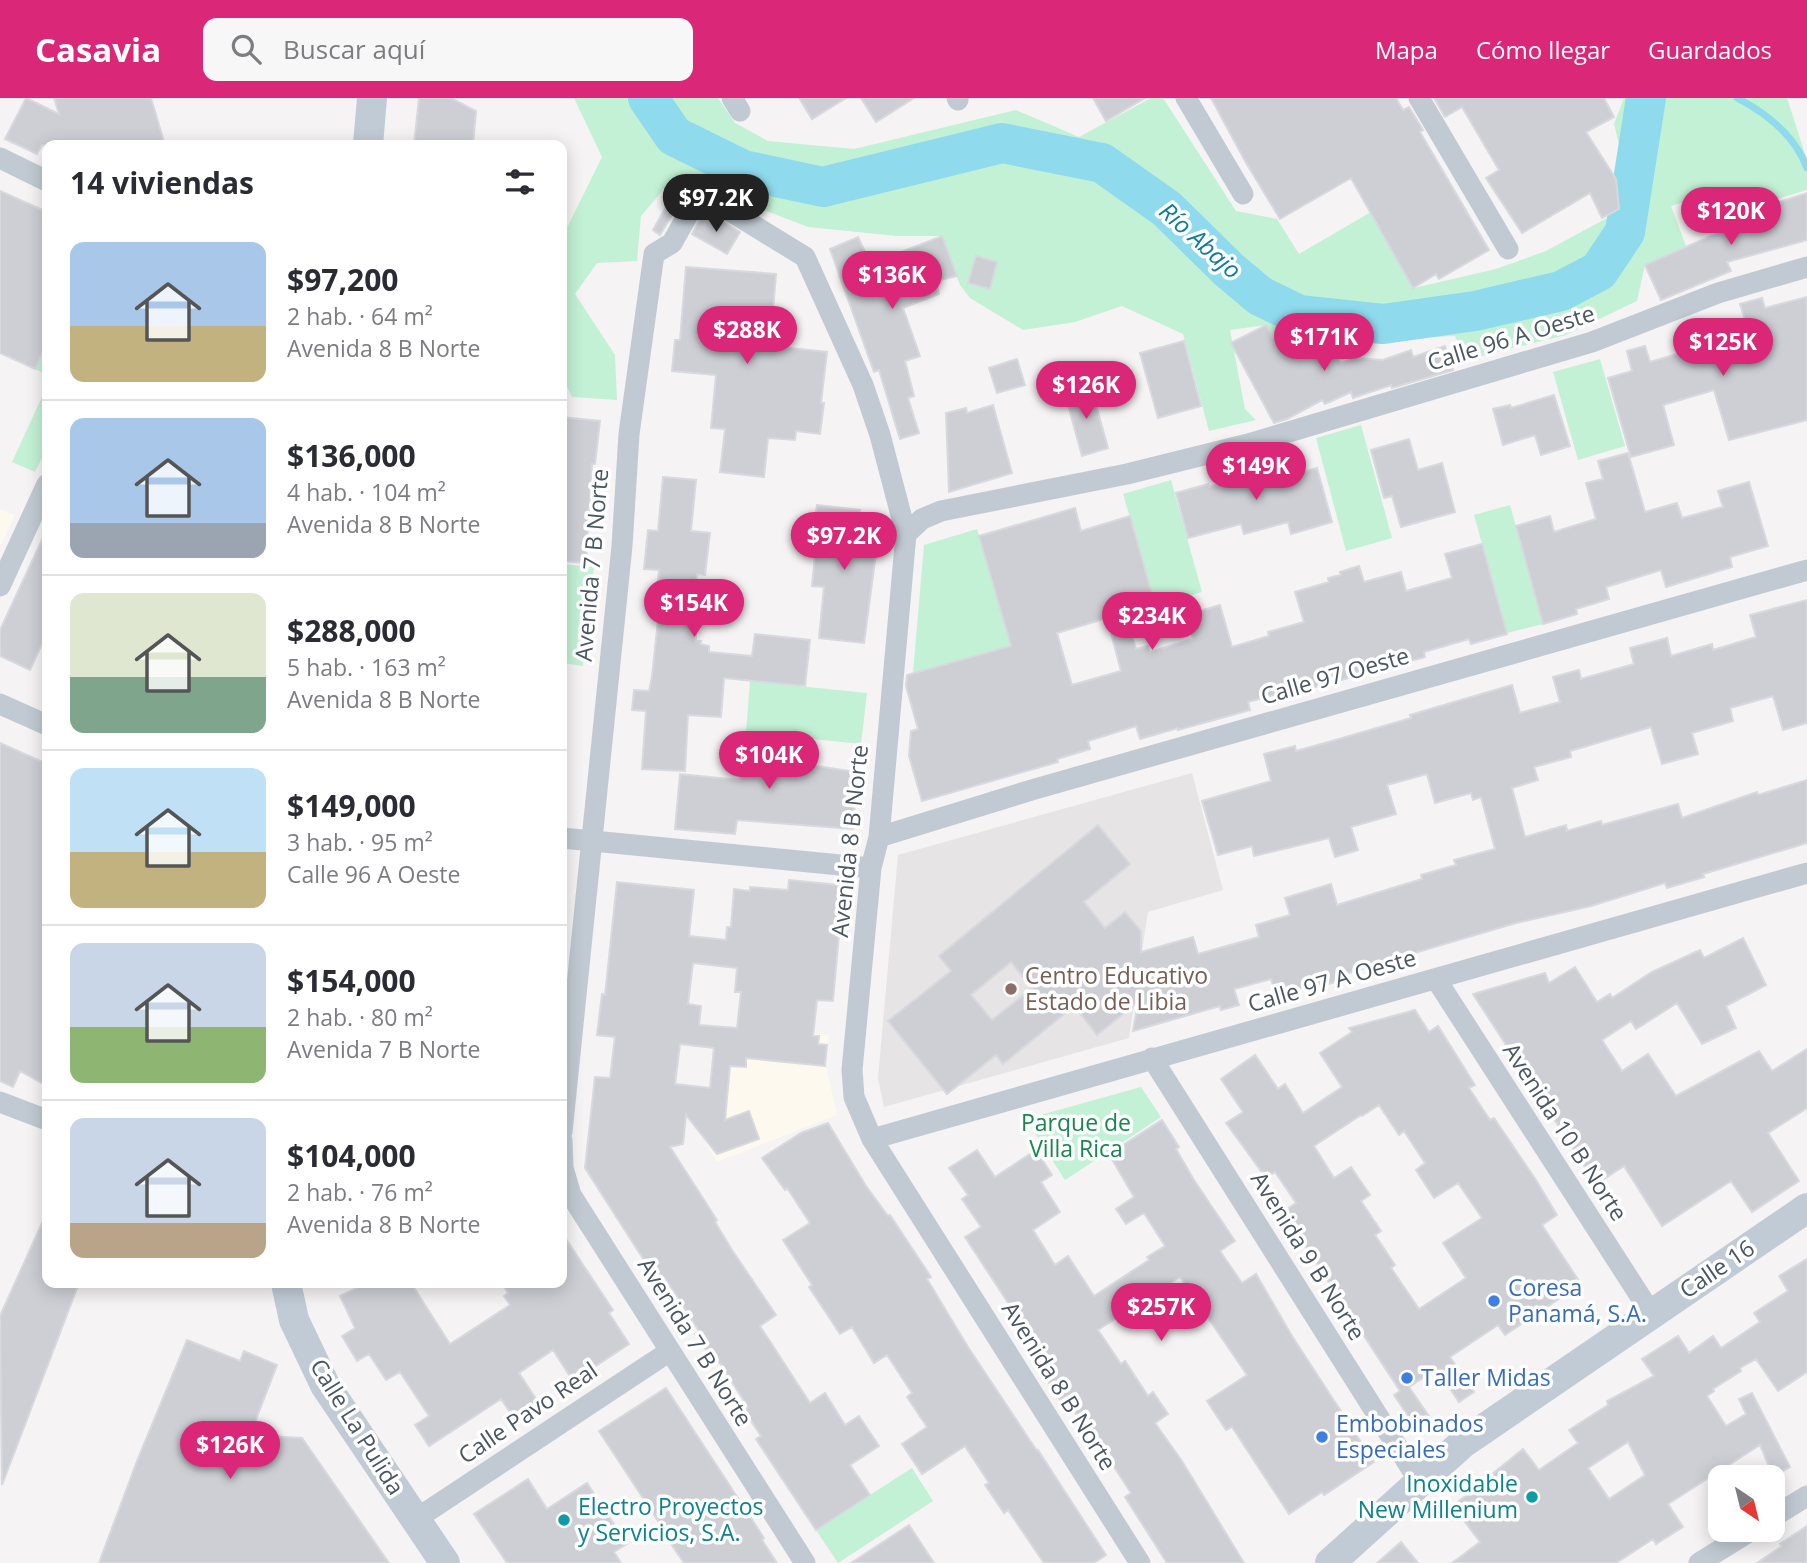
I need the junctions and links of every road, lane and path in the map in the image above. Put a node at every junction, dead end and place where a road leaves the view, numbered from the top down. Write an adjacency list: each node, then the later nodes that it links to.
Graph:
1 (372, 98): 4 (main road)
2 (1186, 98): 7 (street)
3 (1419, 98): 8 (street)
4 (368, 140)
5 (0, 158): 6 (street)
6 (42, 178)
7 (1243, 194)
8 (1507, 249)
9 (654, 254): 12 (street, Avenida 8 B Norte); 19 (street, Avenida 7 B Norte)
10 (1807, 267): 12 (street, Calle 96 A Oeste)
11 (42, 495): 14 (street)
12 (906, 534): 17 (street, Avenida 8 B Norte)
13 (1807, 570): 17 (street, Calle 97 Oeste)
14 (0, 586)
15 (0, 704): 16 (street)
16 (42, 723)
17 (878, 837): 20 (street, Avenida 8 B Norte)
18 (567, 838): 19 (street)
19 (592, 841): 20 (street); 24 (street, Avenida 7 B Norte)
20 (871, 868): 27 (street, Avenida 8 B Norte)
21 (1807, 873): 22 (street, Calle 97 A Oeste)
22 (1436, 979): 23 (street, Calle 97 A Oeste); 31 (street, Avenida 10 B Norte)
23 (1152, 1058): 27 (street, Calle 97 A Oeste); 33 (street, Avenida 9 B Norte)
24 (567, 1084)
25 (0, 1102): 26 (street)
26 (42, 1118)
27 (872, 1139): 40 (street, Avenida 8 B Norte)
28 (567, 1182): 32 (street, Avenida 7 B Norte)
29 (1807, 1208): 31 (main road, Calle 16)
30 (287, 1288): 36 (main road, Calle La Pulida)
31 (1651, 1314): 33 (main road, Calle 16)
32 (670, 1351): 36 (street, Calle Pavo Real); 39 (street, Avenida 7 B Norte)
33 (1419, 1481): 41 (main road, Calle 16)
34 (1807, 1496): 35 (street)
35 (1785, 1510)
36 (416, 1519): 38 (main road, Calle La Pulida)
37 (1733, 1542): 42 (street)
38 (445, 1563)
39 (805, 1563)
40 (1140, 1563)
41 (1330, 1563)
42 (1699, 1563)

